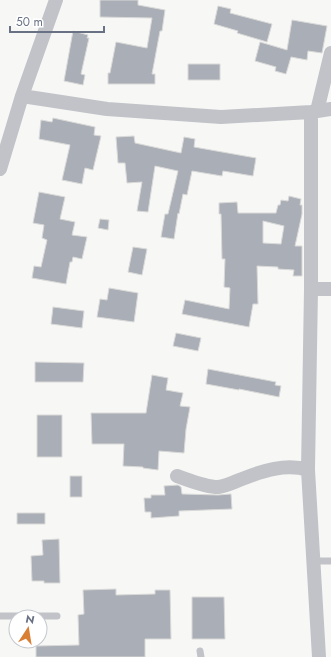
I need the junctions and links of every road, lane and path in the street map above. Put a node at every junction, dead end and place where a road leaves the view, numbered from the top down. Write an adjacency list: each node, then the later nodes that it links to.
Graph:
1 (56, 0): 3 (street)
2 (331, 53): 4 (street)
3 (22, 96): 4 (street); 5 (street)
4 (320, 111): 6 (street)
5 (0, 169)
6 (311, 289): 7 (street); 8 (street)
7 (331, 289)
8 (308, 470): 9 (street); 10 (street)
9 (177, 476)
10 (314, 561): 11 (lane); 14 (street)
11 (331, 561)
12 (0, 616): 13 (lane)
13 (57, 616)
14 (319, 657)

